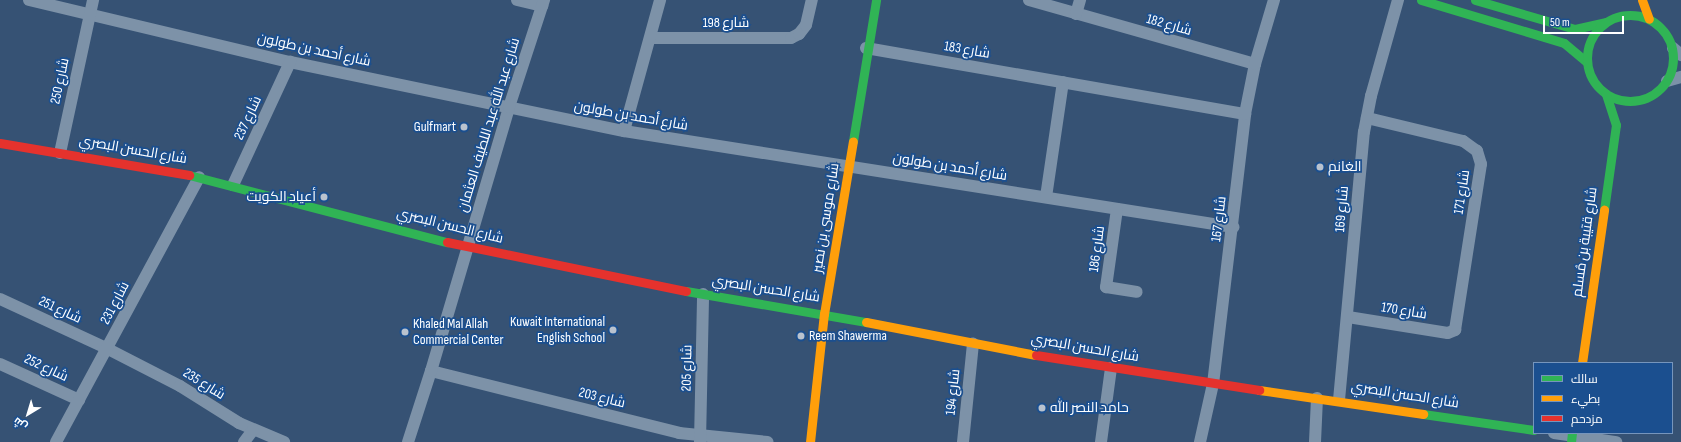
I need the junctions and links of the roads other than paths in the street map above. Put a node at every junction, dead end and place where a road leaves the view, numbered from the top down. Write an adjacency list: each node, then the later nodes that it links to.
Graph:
1 (29, 0): 19 (street, شارع أحمد بن طولون)
2 (93, 0): 19 (street, شارع 250)
3 (517, 0): 15 (street)
4 (660, 0): 22 (street)
5 (812, 0): 22 (street, شارع 198)
6 (876, 0): 23 (street, شارع موسى بن نصير)
7 (1029, 0): 17 (street, شارع 182)
8 (1080, 0): 17 (street)
9 (1274, 0): 27 (street, شارع 167)
10 (1398, 0): 35 (street, شارع 169)
11 (1421, 0): 26 (street)
12 (1475, 0): 14 (street)
13 (1642, 0): 20 (street)
14 (1490, 2): 21 (street)
15 (543, 3): 33 (street, شارع عبد الله عبد اللطيف العثمان)
16 (1631, 4): 18 (street)
17 (1076, 14): 27 (street, شارع 182)
18 (1626, 14): 20 (street); 21 (street)
19 (90, 15): 25 (street, شارع أحمد بن طولون); 39 (street, شارع 250)
20 (1649, 19): 24 (street)
21 (1605, 22): 26 (street)
22 (650, 38): 37 (street)
23 (866, 48): 30 (street, شارع 183); 40 (street, شارع موسى بن نصير)
24 (1677, 51): 29 (street)
25 (290, 62): 33 (street, شارع أحمد بن طولون); 42 (street, شارع 237)
26 (1587, 62): 31 (street)
27 (1255, 64): 34 (street, شارع 167)
28 (1681, 77): 29 (street)
29 (1667, 81): 32 (street)
30 (1063, 82): 34 (street, شارع 183); 43 (street)
31 (1606, 94): 32 (street); 36 (street, شارع قتيبة بن مُسلم)
32 (1630, 102): 36 (street, شارع قتيبة بن مُسلم)
33 (509, 107): 37 (street, شارع أحمد بن طولون); 46 (street, شارع عبد الله عبد اللطيف العثمان)
34 (1245, 114): 45 (street, شارع 167)
35 (1367, 118): 51 (street, شارع 169); 52 (street, شارع 171)
36 (1616, 125): 55 (street, شارع قتيبة بن مُسلم)
37 (624, 131): 40 (street, شارع أحمد بن طولون)
38 (0, 143): 39 (street, شارع الحسن البصري)
39 (60, 154): 41 (street, شارع الحسن البصري)
40 (848, 168): 43 (street, شارع أحمد بن طولون); 50 (street, شارع موسى بن نصير)
41 (199, 177): 42 (street, شارع الحسن البصري); 54 (street, شارع 231)
42 (233, 185): 46 (street, شارع الحسن البصري)
43 (1046, 197): 44 (street, شارع أحمد بن طولون)
44 (1117, 209): 45 (street, شارع أحمد بن طولون); 47 (street, شارع 186)
45 (1233, 227): 59 (street, شارع 167)
46 (468, 247): 48 (street, شارع الحسن البصري); 58 (street, شارع عبد الله عبد اللطيف العثمان)
47 (1137, 292)
48 (703, 294): 50 (street, شارع الحسن البصري); 67 (street, شارع 205)
49 (0, 299): 54 (street, شارع 251)
50 (824, 314): 53 (street, شارع الحسن البصري); 73 (street, شارع موسى بن نصير)
51 (1348, 317): 52 (street, شارع 170); 62 (street, شارع 169)
52 (1455, 330)
53 (973, 344): 57 (street, شارع الحسن البصري); 74 (street, شارع 194)
54 (108, 349): 61 (street, شارع 231); 63 (street, شارع 235)
55 (1582, 362)
56 (0, 364): 61 (street, شارع 252)
57 (1111, 368): 59 (street, شارع الحسن البصري); 75 (street)
58 (431, 371): 67 (street, شارع 203); 71 (street, شارع عبد الله عبد اللطيف العثمان)
59 (1213, 384): 60 (street, شارع الحسن البصري); 76 (street, شارع 167)
60 (1317, 398): 62 (street, شارع الحسن البصري); 77 (street)
61 (79, 400): 68 (street, شارع 231)
62 (1339, 400): 64 (street, شارع الحسن البصري)
63 (253, 430): 69 (street); 70 (street, شارع 235)
64 (1533, 430)
65 (1558, 434): 66 (street)
66 (1572, 437): 78 (street)
67 (700, 439): 72 (street, شارع 203)
68 (56, 442)
69 (244, 442)
70 (284, 442)
71 (408, 442)
72 (768, 442)
73 (810, 442)
74 (963, 442)
75 (1101, 442)
76 (1200, 442)
77 (1315, 442)
78 (1616, 442)

